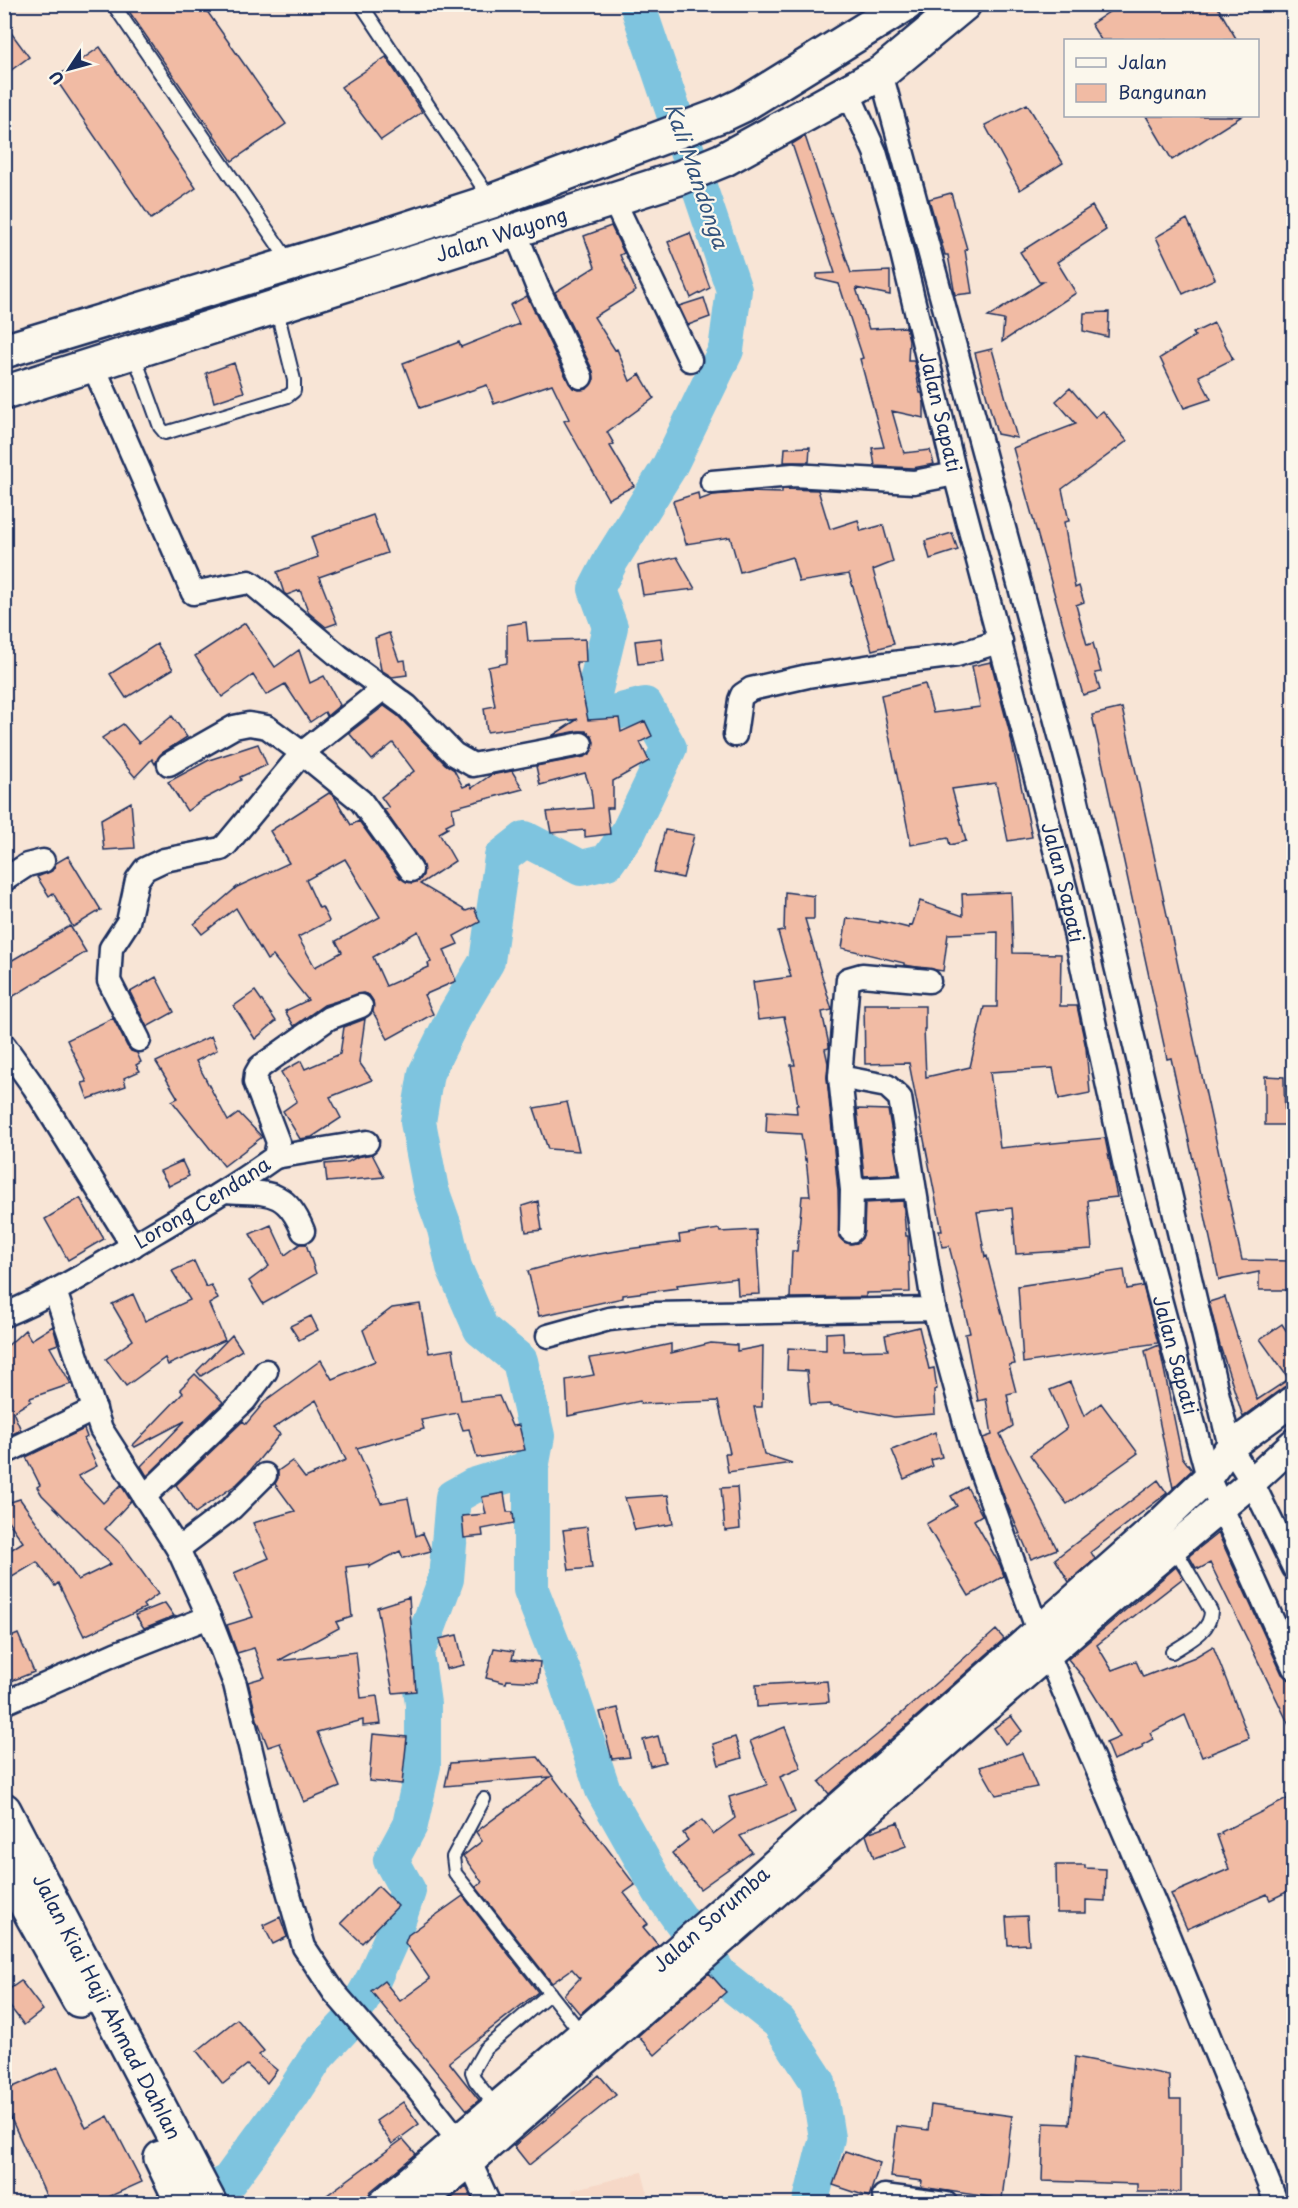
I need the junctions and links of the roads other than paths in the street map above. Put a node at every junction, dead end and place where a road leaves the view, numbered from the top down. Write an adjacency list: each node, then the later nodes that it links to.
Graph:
1 (113, 4): 10 (lane)
2 (906, 4): 8 (main road, Jalan Wayong)
3 (963, 4): 5 (main road, Jalan Wayong)
4 (363, 7): 8 (lane)
5 (880, 74): 6 (main road, Jalan Wayong); 26 (street, Jalan Sapati)
6 (848, 92): 7 (main road, Jalan Wayong); 18 (street, Jalan Sapati)
7 (613, 199): 9 (main road, Jalan Wayong); 14 (street)
8 (492, 201): 10 (main road, Jalan Wayong)
9 (515, 231): 11 (main road, Jalan Wayong); 16 (street)
10 (291, 264): 12 (main road, Jalan Wayong)
11 (276, 306): 13 (main road, Jalan Wayong); 13 (lane)
12 (4, 351)
13 (133, 352): 15 (main road, Jalan Wayong)
14 (690, 360)
15 (93, 365): 17 (main road, Jalan Wayong); 21 (street)
16 (581, 377)
17 (4, 393)
18 (955, 474): 19 (street); 20 (street, Jalan Sapati)
19 (712, 482)
20 (1000, 641): 22 (street); 27 (street, Jalan Sapati)
21 (384, 688): 23 (street); 24 (street)
22 (735, 735)
23 (581, 744)
24 (302, 753): 25 (street); 29 (street); 33 (street)
25 (169, 764)
26 (1072, 780): 27 (street); 52 (street, Jalan Sapati)
27 (1039, 787): 55 (street, Jalan Sapati)
28 (43, 861): 30 (street)
29 (411, 870)
30 (4, 880)
31 (929, 981): 35 (street)
32 (361, 1006): 37 (street, Lorong Cendana)
33 (139, 1040)
34 (4, 1045): 43 (street)
35 (840, 1077): 38 (street); 39 (street)
36 (367, 1142): 37 (street)
37 (275, 1157): 40 (street, Lorong Cendana)
38 (913, 1187): 39 (street); 45 (street)
39 (852, 1190): 42 (street)
40 (225, 1191): 41 (street); 43 (street, Lorong Cendana)
41 (303, 1231)
42 (851, 1231)
43 (133, 1246): 44 (street, Lorong Cendana)
44 (55, 1291): 46 (street, Lorong Cendana); 50 (street)
45 (934, 1308): 47 (street); 63 (street)
46 (5, 1313)
47 (548, 1336)
48 (266, 1371): 57 (street)
49 (1293, 1400): 52 (street)
50 (95, 1410): 53 (street); 57 (street)
51 (1293, 1443): 56 (street)
52 (1230, 1447): 55 (street); 56 (street, Jalan Sapati)
53 (4, 1453)
54 (265, 1475): 60 (street)
55 (1208, 1477): 58 (street, Jalan Sapati); 63 (street)
56 (1252, 1482): 58 (street); 61 (street, Jalan Sapati)
57 (144, 1497): 60 (street)
58 (1221, 1506): 59 (street); 65 (street, Jalan Sapati)
59 (1173, 1546): 63 (street); 64 (lane)
60 (178, 1549): 62 (street)
61 (1293, 1568)
62 (209, 1617): 66 (street); 73 (street)
63 (1043, 1643): 71 (street, Jalan Sorumba); 81 (street)
64 (1172, 1652)
65 (1293, 1668)
66 (4, 1703)
67 (484, 1799): 70 (lane)
68 (4, 1810): 74 (main road, Jalan Kiai Haji Ahmad Dahlan)
69 (4, 1865): 74 (main road, Jalan Kiai Haji Ahmad Dahlan)
70 (550, 1993): 71 (lane); 72 (lane)
71 (577, 2048): 72 (street, Jalan Sorumba); 73 (street)
72 (496, 2107): 73 (street, Jalan Sorumba)
73 (464, 2151): 77 (street, Jalan Sorumba); 78 (street); 79 (street)
74 (184, 2188): 76 (main road, Jalan Kiai Haji Ahmad Dahlan)
75 (884, 2196): 80 (street)
76 (210, 2204)
77 (382, 2204)
78 (418, 2204)
79 (489, 2204)
80 (946, 2204)
81 (1277, 2204)

